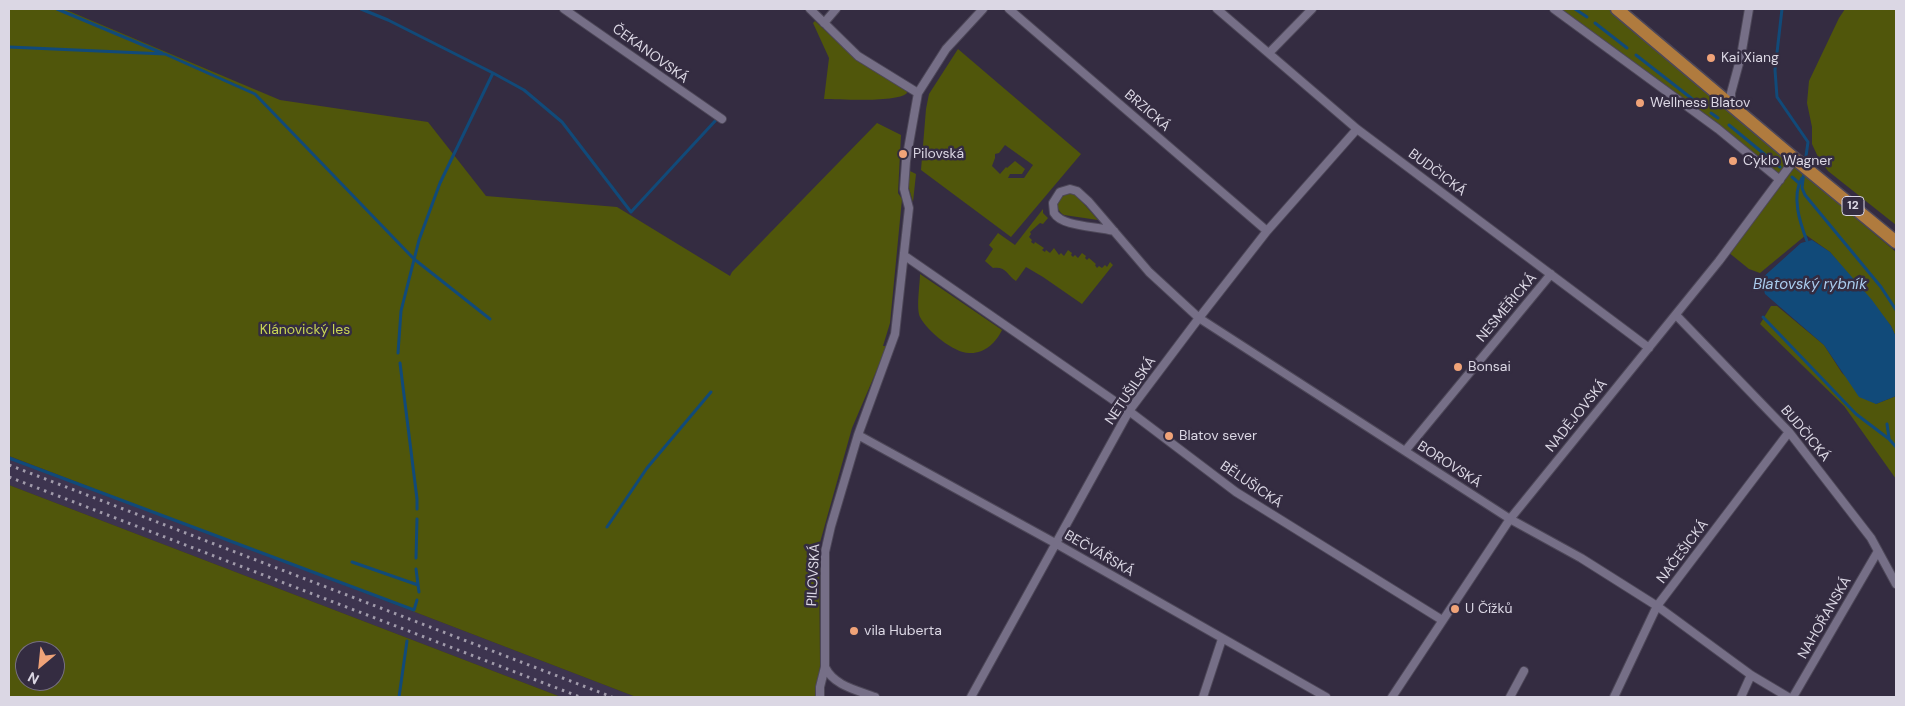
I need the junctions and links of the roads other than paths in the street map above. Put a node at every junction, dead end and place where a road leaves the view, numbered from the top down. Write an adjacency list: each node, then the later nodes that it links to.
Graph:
1 (564, 9): 15 (street, ČEKANOVSKÁ)
2 (810, 9): 11 (street)
3 (836, 9): 11 (street)
4 (982, 9): 13 (street, PILOVSKÁ)
5 (1009, 9): 20 (street, BRZICKÁ)
6 (1217, 9): 12 (street, BUDČICKÁ)
7 (1312, 9): 12 (street)
8 (1554, 9): 18 (street)
9 (1617, 9): 14 (main road, 12)
10 (1749, 9): 14 (street)
11 (824, 23): 13 (street)
12 (1269, 54): 16 (street, BUDČICKÁ)
13 (918, 93): 22 (street, PILOVSKÁ)
14 (1731, 106): 17 (main road, 12)
15 (722, 120)
16 (1357, 129): 20 (street, NETUŠILSKÁ); 23 (street, BUDČICKÁ)
17 (1795, 159): 18 (street, NADĚJOVSKÁ); 21 (main road, 12)
18 (1780, 180): 24 (street, NADĚJOVSKÁ)
19 (1114, 231): 19 (street, BOROVSKÁ); 25 (street, BOROVSKÁ)
20 (1268, 231): 25 (street, NETUŠILSKÁ)
21 (1896, 242)
22 (905, 256): 27 (street, BĚLUŠICKÁ); 29 (street, PILOVSKÁ)
23 (1551, 274): 26 (street, BUDČICKÁ); 30 (street, NESMĚŘICKÁ)
24 (1676, 314): 26 (street, NADĚJOVSKÁ); 28 (street, BUDČICKÁ)
25 (1198, 318): 27 (street, NETUŠILSKÁ); 30 (street, BOROVSKÁ)
26 (1649, 348): 31 (street, NADĚJOVSKÁ)
27 (1129, 411): 32 (street, NETUŠILSKÁ); 36 (street, BĚLUŠICKÁ)
28 (1789, 432): 33 (street, BUDČICKÁ); 35 (street, NAČEŠICKÁ)
29 (858, 435): 32 (street, BEČVÁŘSKÁ); 38 (street, PILOVSKÁ)
30 (1405, 451): 31 (street, BOROVSKÁ)
31 (1510, 519): 35 (street, BOROVSKÁ); 36 (street, NADĚJOVSKÁ)
32 (1055, 543): 37 (street, BEČVÁŘSKÁ); 43 (street, NETUŠILSKÁ)
33 (1878, 550): 34 (street, BUDČICKÁ); 51 (street, NAHOŘANSKÁ)
34 (1896, 584)
35 (1657, 606): 40 (street, BOROVSKÁ); 48 (street, NAČEŠICKÁ)
36 (1442, 620): 46 (street, NADĚJOVSKÁ)
37 (1222, 639): 44 (street); 45 (street, BEČVÁŘSKÁ)
38 (825, 667): 41 (street, PILOVSKÁ); 42 (street)
39 (1524, 671): 47 (street)
40 (1752, 675): 49 (street); 50 (street, BOROVSKÁ)
41 (820, 697)
42 (875, 697)
43 (971, 697)
44 (1202, 697)
45 (1326, 697)
46 (1392, 697)
47 (1510, 697)
48 (1614, 697)
49 (1740, 697)
50 (1788, 697)
51 (1793, 697)

